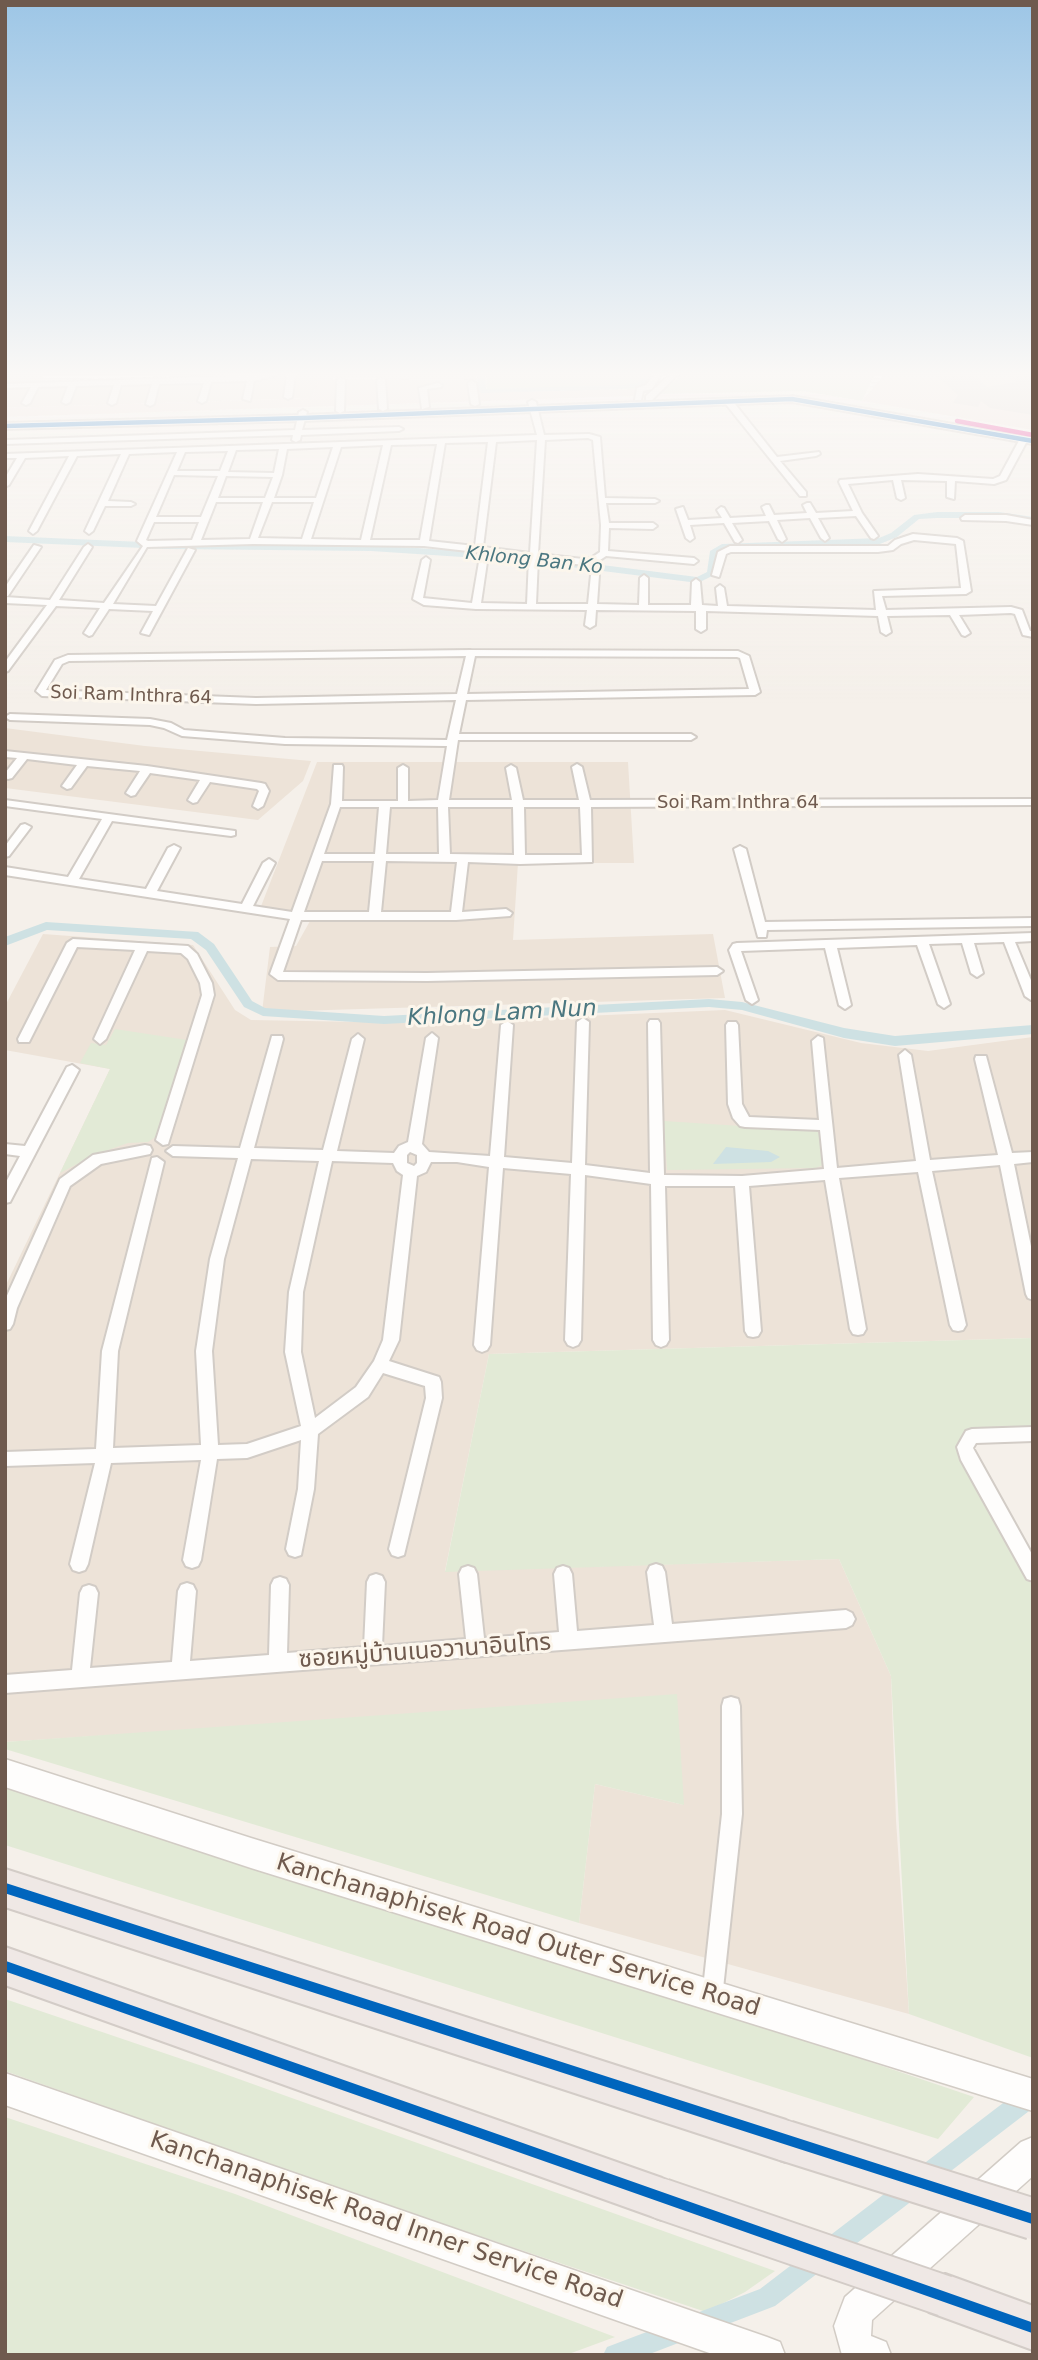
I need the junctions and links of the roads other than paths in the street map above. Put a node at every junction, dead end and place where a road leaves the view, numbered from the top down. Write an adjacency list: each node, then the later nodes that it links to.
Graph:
1 (57, 485): 41 (street)
2 (111, 485): 24 (street)
3 (167, 485): 34 (street)
4 (219, 485): 19 (street)
5 (274, 485): 20 (street)
6 (324, 485): 21 (street)
7 (378, 485): 50 (street)
8 (434, 485): 51 (street)
9 (487, 485): 56 (street)
10 (539, 485): 58 (street)
11 (600, 485): 22 (street)
12 (796, 485): 16 (street)
13 (845, 485): 30 (street)
14 (898, 485): 18 (street)
15 (951, 485): 17 (street)
16 (803, 494)
17 (951, 497)
18 (901, 498)
19 (213, 500): 20 (street); 35 (street)
20 (268, 500): 21 (street); 48 (street)
21 (319, 500): 49 (street)
22 (601, 500): 23 (street); 39 (street)
23 (655, 501)
24 (102, 503): 25 (street); 42 (street)
25 (131, 504)
26 (807, 505): 31 (street)
27 (766, 507): 32 (street)
28 (680, 509): 37 (street)
29 (722, 510): 36 (street)
30 (858, 513): 31 (street); 43 (street)
31 (813, 516): 32 (street); 45 (street)
32 (770, 518): 36 (street); 46 (street)
33 (965, 518): 38 (street)
34 (152, 519): 35 (street); 52 (street)
35 (205, 520): 53 (street)
36 (728, 520): 37 (street); 47 (street)
37 (684, 523): 44 (street)
38 (1033, 523)
39 (605, 525): 40 (street); 57 (street)
40 (653, 526)
41 (33, 531)
42 (89, 531)
43 (874, 536)
44 (690, 538)
45 (825, 538)
46 (782, 539)
47 (738, 540)
48 (253, 541): 49 (street); 53 (street)
49 (306, 541): 50 (street)
50 (365, 542): 51 (street)
51 (425, 543): 56 (street)
52 (143, 545): 53 (street); 72 (street)
53 (194, 546): 77 (street)
54 (37, 547): 67 (street)
55 (88, 547): 69 (street)
56 (479, 548): 58 (street)
57 (604, 553): 58 (street); 60 (street)
58 (535, 558): 71 (street)
59 (426, 560): 70 (street)
60 (694, 561)
61 (483, 562): 70 (street)
62 (594, 575): 73 (street)
63 (716, 575): 79 (street)
64 (643, 578): 74 (street)
65 (696, 582): 75 (street)
66 (720, 588): 76 (street)
67 (5, 594)
68 (5, 600): 69 (street)
69 (53, 603): 72 (street); 88 (street)
70 (476, 606): 71 (street)
71 (531, 606): 73 (street)
72 (105, 607): 77 (street); 83 (street)
73 (590, 607): 74 (street); 80 (street)
74 (643, 608): 75 (street)
75 (699, 608): 76 (street); 81 (street)
76 (723, 608): 79 (street)
77 (159, 609): 84 (street)
78 (953, 612): 79 (street); 85 (street); 86 (street)
79 (880, 614): 82 (street)
80 (590, 625)
81 (701, 629)
82 (886, 632)
83 (89, 633)
84 (146, 633)
85 (965, 633)
86 (1030, 634)
87 (471, 653): 89 (street); 89 (street, Soi Ram Inthra 64); 89 (street, Soi Ram Inthra 64)
88 (5, 669)
89 (460, 698): 92 (street)
90 (10, 717): 92 (street)
91 (691, 737): 92 (street)
92 (452, 740): 111 (street)
93 (5, 754): 94 (street)
94 (25, 755): 95 (street); 101 (street)
95 (84, 762): 100 (street); 103 (street)
96 (338, 767): 108 (street)
97 (577, 767): 113 (street)
98 (403, 768): 110 (street)
99 (511, 768): 112 (street)
100 (147, 769): 102 (street); 104 (street)
101 (8, 776)
102 (207, 778): 105 (street); 114 (street)
103 (67, 786)
104 (131, 793)
105 (193, 800)
106 (1033, 802): 113 (street, Soi Ram Inthra 64)
107 (5, 803): 115 (street)
108 (336, 804): 109 (street, Soi Ram Inthra 64); 121 (street)
109 (384, 804): 110 (street, Soi Ram Inthra 64); 122 (street)
110 (403, 804): 111 (street, Soi Ram Inthra 64)
111 (443, 804): 112 (street, Soi Ram Inthra 64); 123 (street)
112 (518, 804): 113 (street, Soi Ram Inthra 64); 125 (street)
113 (585, 804): 125 (street)
114 (258, 806)
115 (108, 818): 117 (street); 128 (street)
116 (25, 827): 120 (street)
117 (231, 833)
118 (174, 848): 129 (street)
119 (740, 849): 136 (street)
120 (5, 854)
121 (317, 858): 122 (street); 132 (street)
122 (379, 858): 123 (street); 133 (street)
123 (445, 859): 124 (street)
124 (463, 859): 125 (street); 134 (street)
125 (520, 860)
126 (269, 863): 130 (street)
127 (5, 871): 128 (street)
128 (71, 882): 129 (street)
129 (149, 894): 130 (street)
130 (245, 909): 132 (street)
131 (506, 913): 134 (street)
132 (295, 916): 133 (street); 144 (street)
133 (374, 916): 134 (street)
134 (456, 916)
135 (1033, 922): 136 (street)
136 (760, 926): 142 (street)
137 (1033, 937): 138 (street)
138 (1007, 938): 139 (street); 146 (street)
139 (967, 939): 140 (street); 145 (street)
140 (922, 941): 141 (street); 148 (street)
141 (830, 943): 142 (street); 149 (street)
142 (765, 945): 147 (street)
143 (143, 946): 155 (street); 156 (street); 164 (street)
144 (717, 971)
145 (977, 973)
146 (1031, 996)
147 (752, 1000)
148 (944, 1004)
149 (845, 1005)
150 (583, 1022): 179 (street)
151 (654, 1023): 182 (street)
152 (507, 1025): 177 (street)
153 (732, 1026): 163 (street)
154 (432, 1038): 165 (street)
155 (24, 1039)
156 (100, 1039)
157 (277, 1039): 170 (street)
158 (358, 1039): 171 (street)
159 (818, 1041): 163 (street)
160 (905, 1055): 178 (street)
161 (981, 1059): 175 (street)
162 (72, 1070): 169 (street)
163 (826, 1125): 181 (street)
164 (163, 1140): 167 (street); 168 (street)
165 (414, 1148): 172 (street); 174 (street)
166 (5, 1149): 169 (street)
167 (145, 1150): 176 (street); 186 (street)
168 (173, 1151): 170 (street); 176 (street)
169 (29, 1152): 184 (street)
170 (246, 1153): 171 (street); 196 (street)
171 (327, 1156): 174 (street); 194 (street)
172 (426, 1157): 177 (street); 180 (street)
173 (1033, 1157): 175 (street)
174 (397, 1158): 180 (street)
175 (1006, 1158): 178 (street); 185 (street)
176 (157, 1161): 197 (street)
177 (496, 1163): 179 (street); 192 (street)
178 (924, 1165): 181 (street); 187 (street)
179 (577, 1169): 182 (street); 190 (street)
180 (411, 1170): 193 (street)
181 (831, 1173): 183 (street); 188 (street)
182 (659, 1180): 183 (street); 191 (street)
183 (742, 1181): 189 (street)
184 (5, 1198)
185 (1033, 1294)
186 (5, 1324)
187 (958, 1325)
188 (858, 1329)
189 (753, 1331)
190 (573, 1340)
191 (661, 1340)
192 (482, 1345)
193 (380, 1365): 194 (street); 200 (street)
194 (310, 1430): 196 (street); 199 (street)
195 (1033, 1434): 204 (street)
196 (210, 1454): 197 (street); 201 (street)
197 (104, 1458): 198 (street); 202 (street)
198 (5, 1459)
199 (295, 1549)
200 (398, 1549)
201 (192, 1560)
202 (79, 1564)
203 (656, 1572): 212 (street)
204 (1033, 1573)
205 (468, 1574): 214 (street)
206 (563, 1574): 213 (street)
207 (376, 1582): 215 (street)
208 (280, 1586): 216 (street)
209 (187, 1591): 217 (street)
210 (89, 1593): 218 (street)
211 (846, 1619): 212 (street, ซอยหมู่บ้านเนอวานาอินโทร)
212 (664, 1634): 213 (street, ซอยหมู่บ้านเนอวานาอินโทร)
213 (569, 1641): 214 (street, ซอยหมู่บ้านเนอวานาอินโทร)
214 (476, 1648): 215 (street, ซอยหมู่บ้านเนอวานาอินโทร)
215 (373, 1656): 216 (street, ซอยหมู่บ้านเนอวานาอินโทร)
216 (278, 1663): 217 (street, ซอยหมู่บ้านเนอวานาอินโทร)
217 (180, 1671): 218 (street, ซอยหมู่บ้านเนอวานาอินโทร)
218 (80, 1679): 219 (street, ซอยหมู่บ้านเนอวานาอินโทร)
219 (5, 1684)
220 (731, 1706): 224 (street)
221 (5, 1773): 224 (main road, Kanchanaphisek Road Outer Service Road)
222 (5, 1888): 228 (highway, bridge)
223 (5, 1966): 229 (highway, bridge)
224 (712, 1997): 226 (main road, Kanchanaphisek Road Outer Service Road)
225 (5, 2089): 230 (main road, Kanchanaphisek Road Inner Service Road)
226 (1033, 2095)
227 (1033, 2154): 231 (main road)
228 (1033, 2219)
229 (1033, 2328)
230 (767, 2355)
231 (873, 2355)

